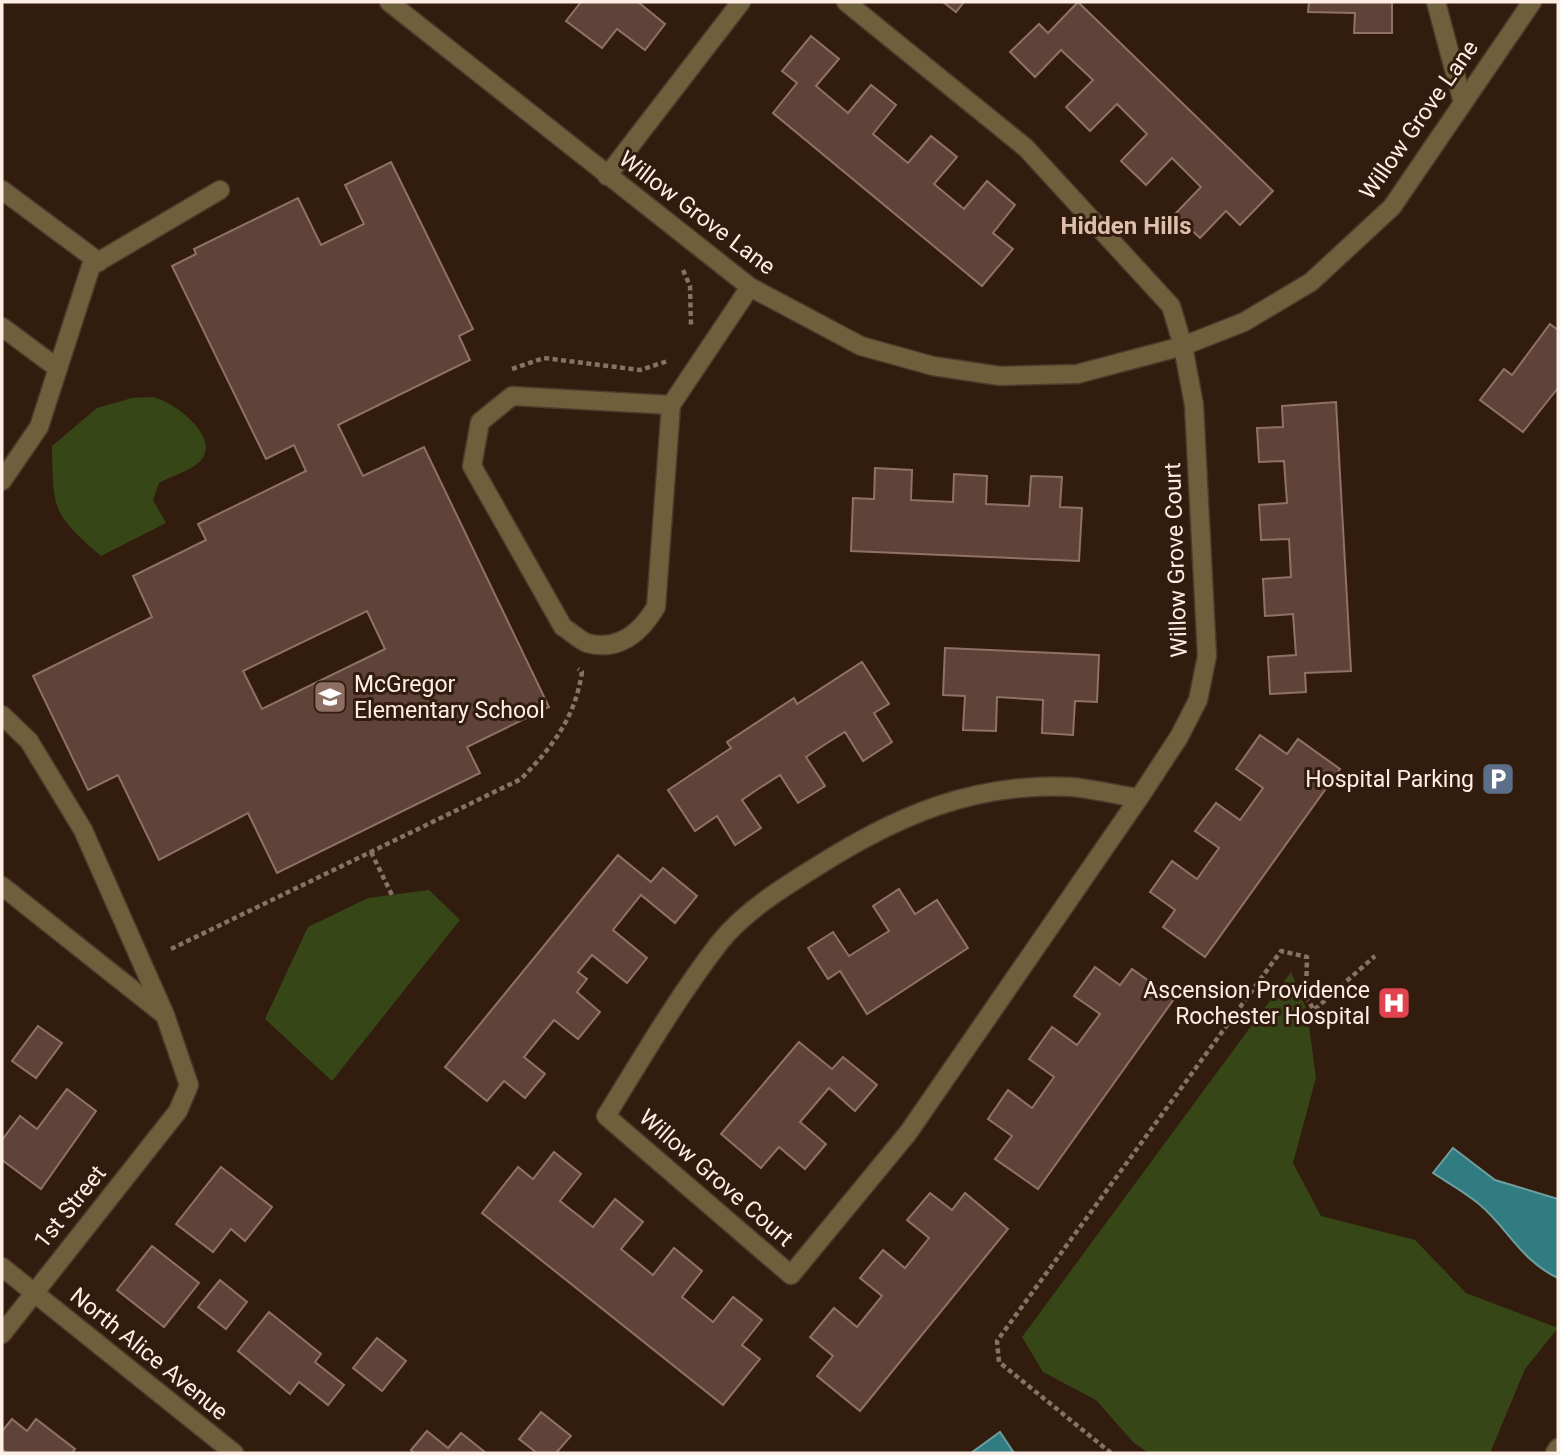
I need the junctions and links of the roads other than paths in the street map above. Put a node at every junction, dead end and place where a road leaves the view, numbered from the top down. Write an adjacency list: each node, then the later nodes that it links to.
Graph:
1 (389, 2): 7 (street, Willow Grove Lane)
2 (741, 2): 7 (street)
3 (846, 2): 13 (street, Willow Grove Court)
4 (1436, 2): 6 (street)
5 (1532, 2): 6 (street, Willow Grove Lane)
6 (1463, 103): 13 (street, Willow Grove Lane)
7 (607, 176): 11 (street, Willow Grove Lane)
8 (2, 190): 10 (street)
9 (220, 190): 10 (street)
10 (99, 262): 14 (street)
11 (750, 287): 13 (street, Willow Grove Lane); 15 (street)
12 (2, 327): 14 (street)
13 (1183, 346): 18 (street, Willow Grove Court)
14 (56, 367): 16 (street)
15 (671, 405): 15 (street)
16 (2, 481)
17 (2, 715): 20 (street)
18 (1139, 798): 18 (street, Willow Grove Court)
19 (2, 886): 20 (street)
20 (165, 1016): 22 (street, 1st Street)
21 (2, 1267): 22 (street, North Alice Avenue)
22 (33, 1292): 23 (street, 1st Street); 25 (street, North Alice Avenue)
23 (2, 1334)
24 (1558, 1448): 26 (street)
25 (234, 1453)
26 (1555, 1453)

